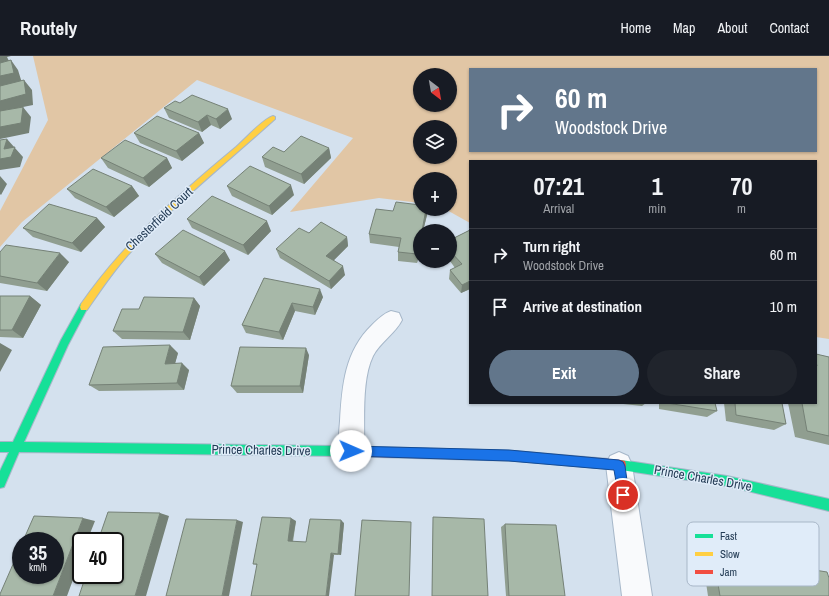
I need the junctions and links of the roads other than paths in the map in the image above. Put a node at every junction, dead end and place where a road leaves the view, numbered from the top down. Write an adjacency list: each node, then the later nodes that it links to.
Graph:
1 (273, 118): 4 (street, Chesterfield Court)
2 (391, 320): 5 (street)
3 (0, 447): 4 (street, Prince Charles Drive)
4 (17, 447): 5 (street, Prince Charles Drive); 7 (street, Chesterfield Court)
5 (351, 451): 6 (street, Prince Charles Drive)
6 (619, 466): 8 (street, Prince Charles Drive); 9 (street)
7 (0, 483)
8 (829, 505)
9 (636, 596)

